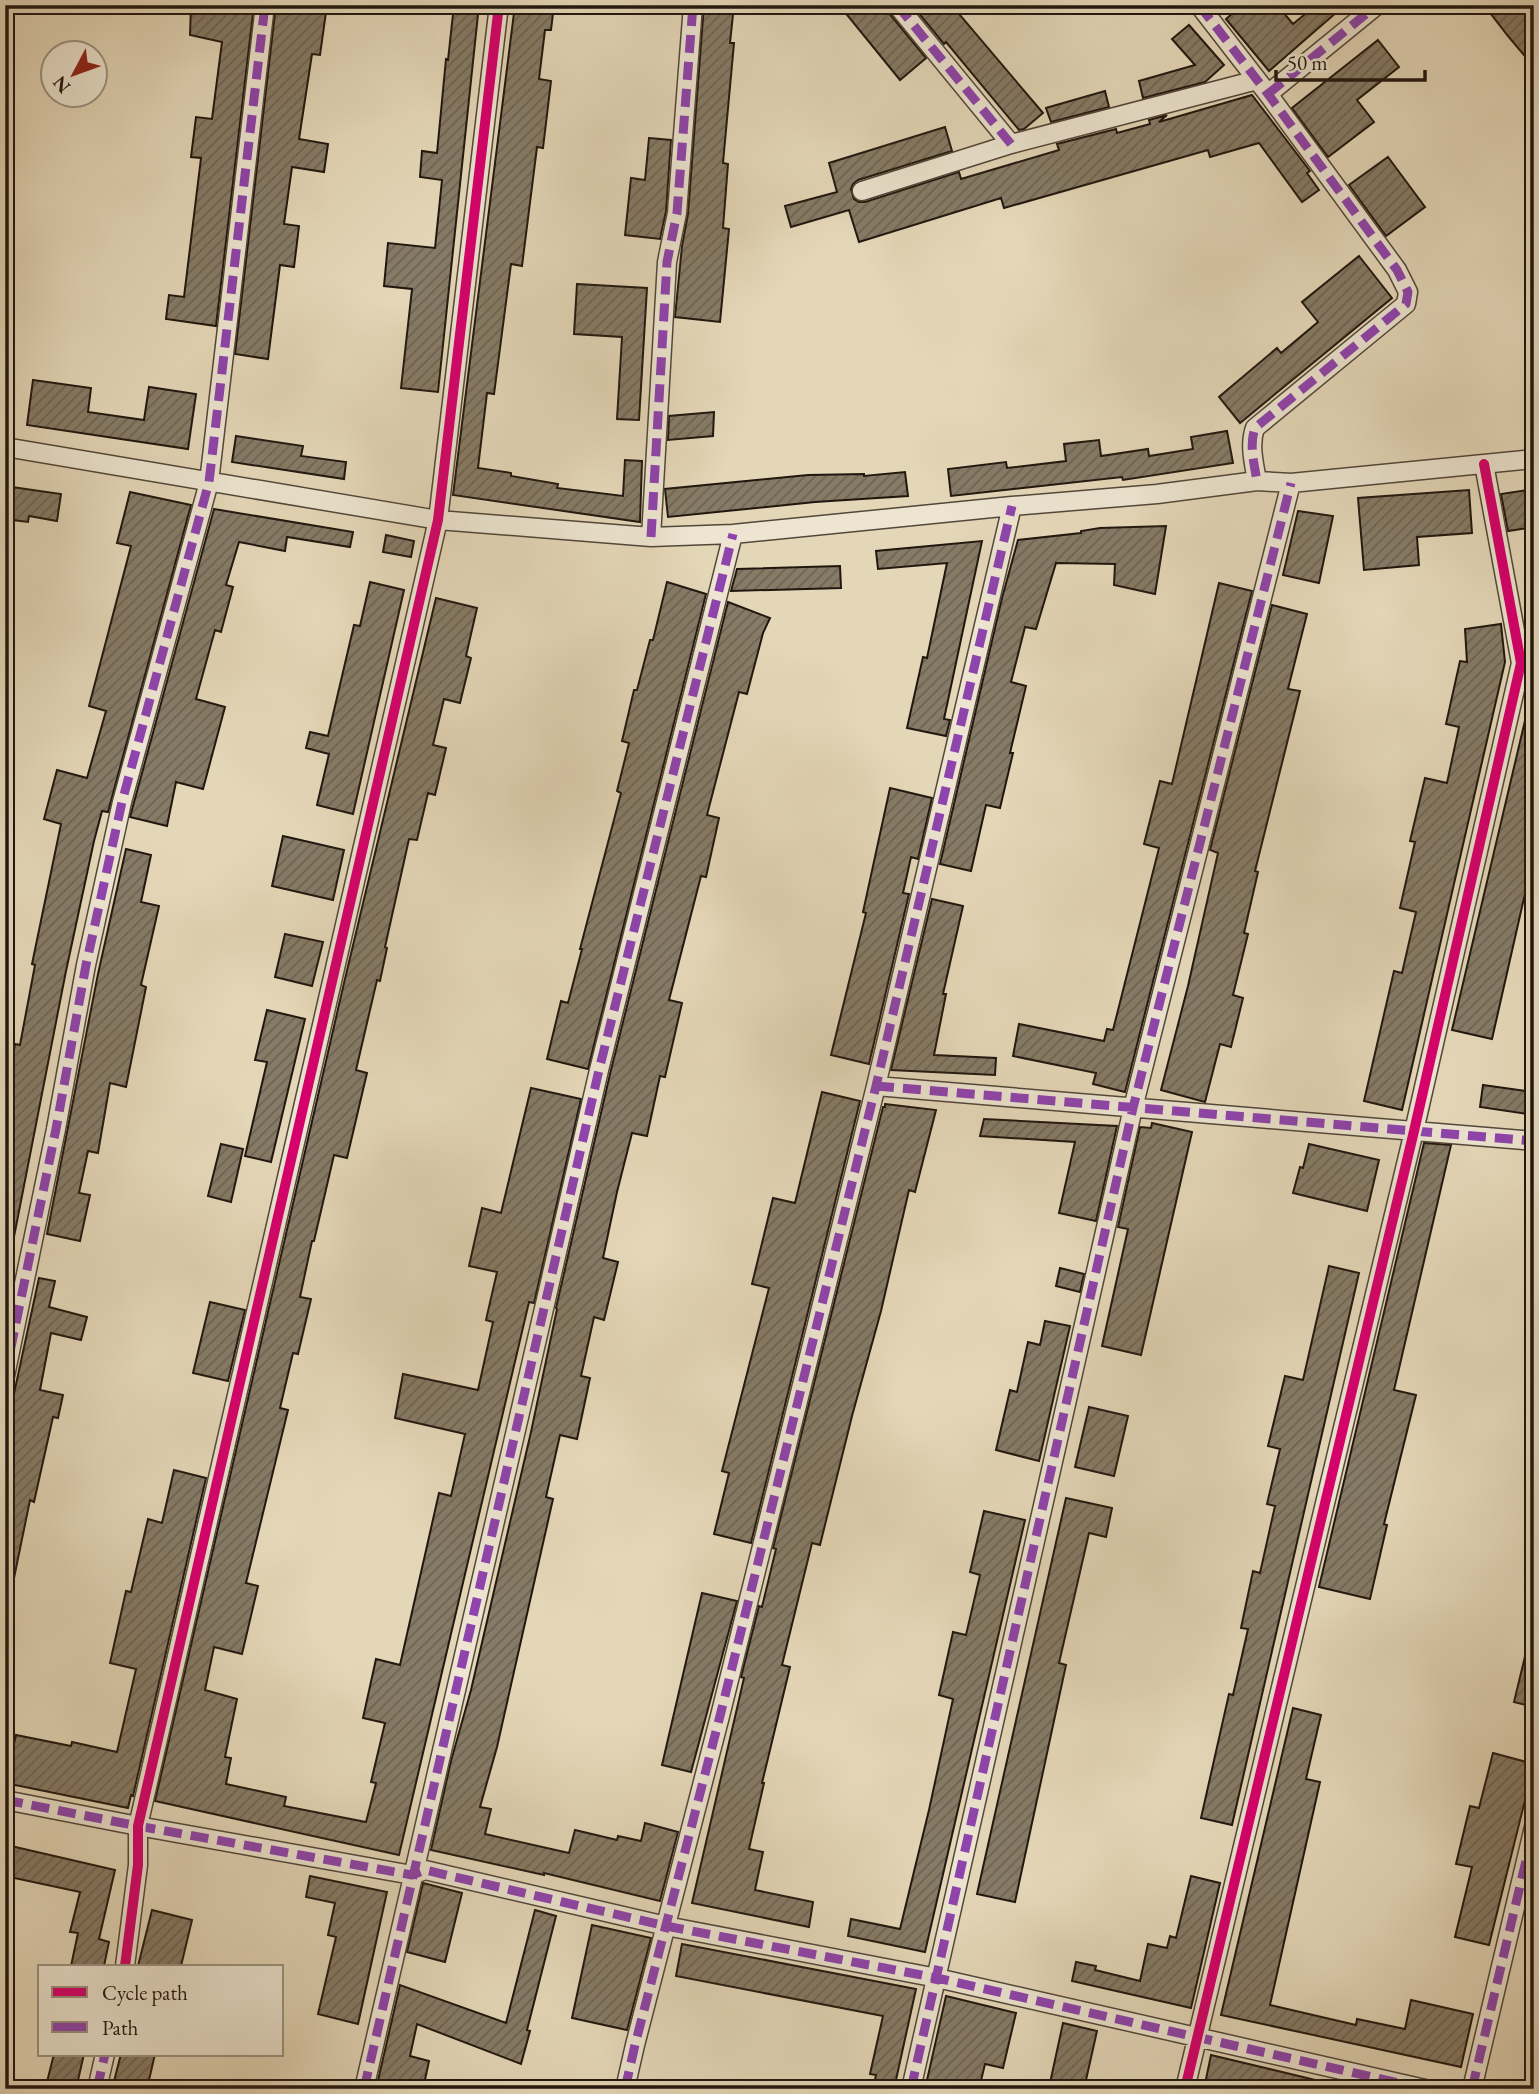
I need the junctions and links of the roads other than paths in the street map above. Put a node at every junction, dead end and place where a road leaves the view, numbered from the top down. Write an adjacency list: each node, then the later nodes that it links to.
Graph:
1 (265, 5): 14 (street)
2 (499, 5): 17 (street)
3 (694, 5): 19 (street)
4 (897, 5): 8 (street)
5 (1199, 5): 7 (street)
6 (1377, 5): 7 (street)
7 (1263, 87): 8 (street); 13 (street)
8 (1011, 144): 9 (street)
9 (862, 191)
10 (5, 447): 14 (street)
11 (1534, 459): 12 (street)
12 (1484, 464): 15 (street); 22 (street)
13 (1257, 481): 15 (street); 16 (street)
14 (209, 482): 17 (street); 24 (street)
15 (1291, 483): 21 (street)
16 (1012, 506): 18 (street); 20 (street)
17 (438, 520): 19 (street); 26 (street)
18 (733, 534): 19 (street); 28 (street)
19 (651, 537)
20 (876, 1086): 21 (street); 29 (street)
21 (1133, 1108): 22 (street); 31 (street)
22 (1414, 1131): 23 (street); 32 (street)
23 (1534, 1141)
24 (5, 1376)
25 (5, 1800): 26 (street)
26 (138, 1826): 28 (street); 30 (street)
27 (1534, 1828): 40 (street)
28 (412, 1875): 29 (street); 35 (street)
29 (666, 1926): 31 (street); 36 (street)
30 (125, 1965)
31 (937, 1978): 32 (street); 37 (street)
32 (1198, 2037): 38 (street); 39 (street)
33 (105, 2056): 34 (street)
34 (97, 2089)
35 (364, 2089)
36 (625, 2089)
37 (911, 2089)
38 (1185, 2089)
39 (1425, 2089)
40 (1472, 2089)

